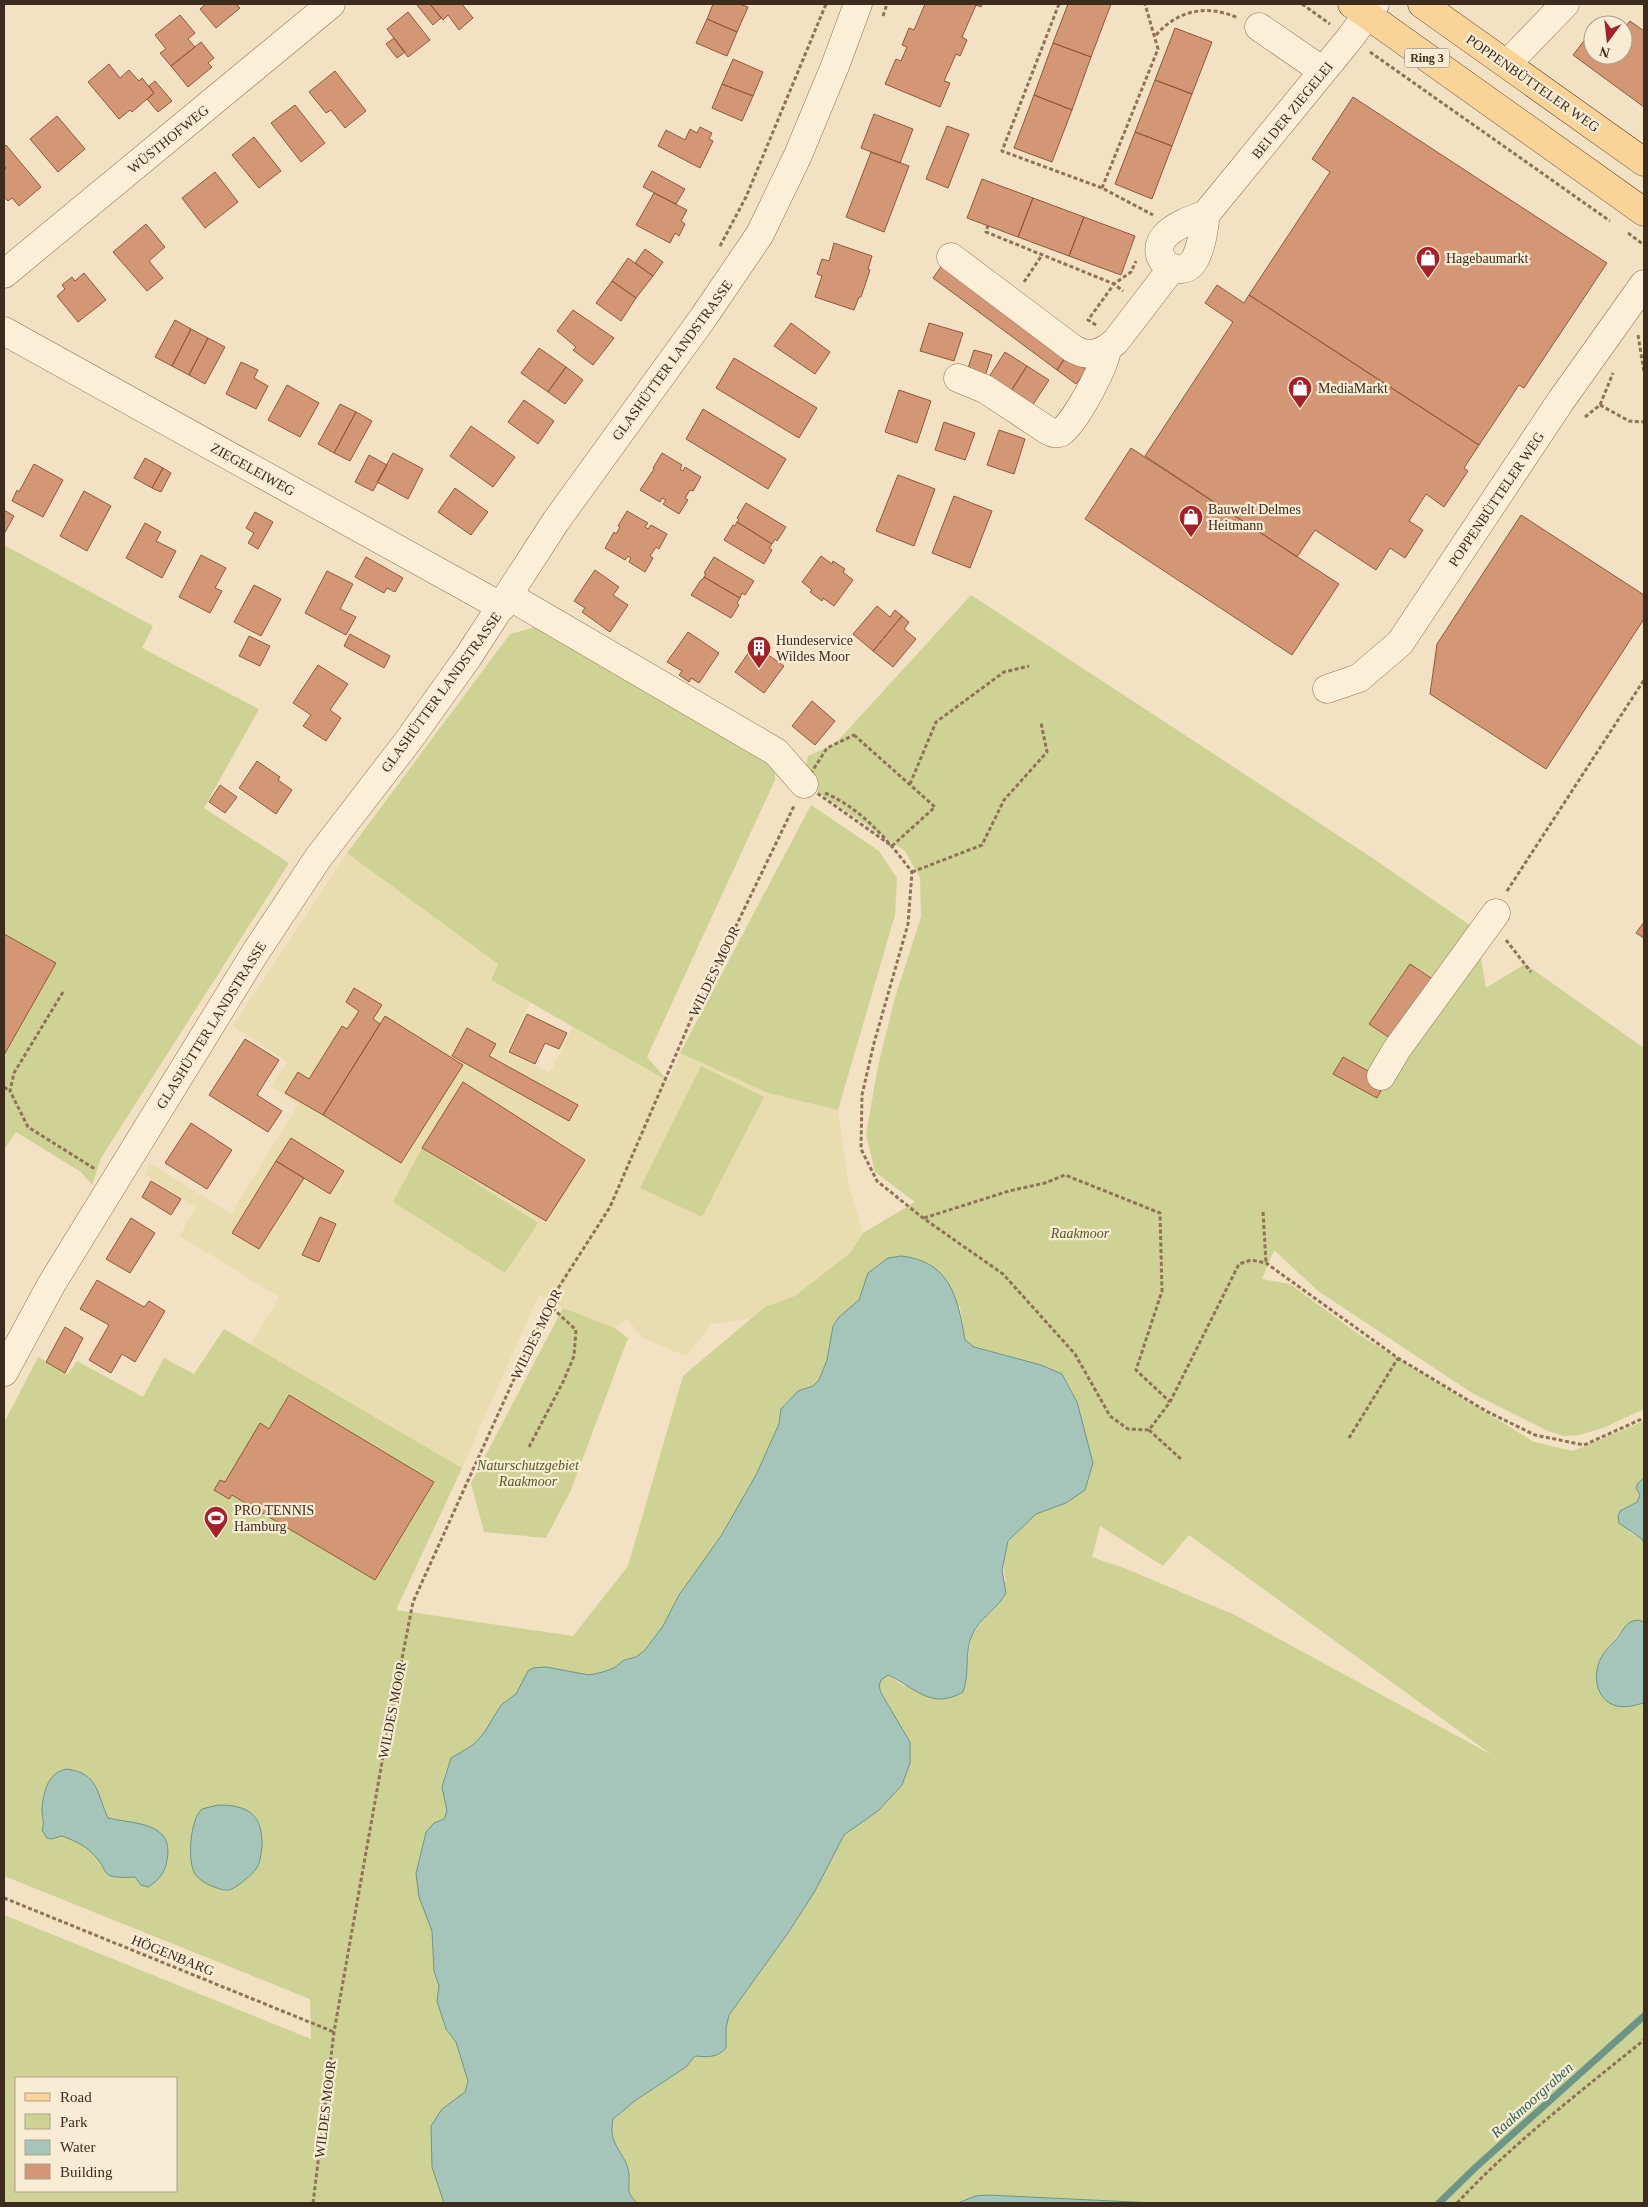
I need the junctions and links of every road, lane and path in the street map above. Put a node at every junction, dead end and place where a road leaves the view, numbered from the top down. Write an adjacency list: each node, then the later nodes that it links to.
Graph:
1 (331, 4): 27 (street, WÜSTHOFWEG)
2 (826, 4): 24 (path)
3 (858, 4): 39 (street, GLASHÜTTER LANDSTRASSE)
4 (1059, 4): 16 (path)
5 (1145, 4): 11 (path)
6 (1302, 4): 12 (path)
7 (1422, 4): 13 (main road, POPPENBÜTTELER WEG / Ring 3)
8 (1565, 4): 13 (street)
9 (1365, 8): 12 (street, BEI DER ZIEGELEI); 17 (main road, Ring 3)
10 (1258, 27): 11 (path); 14 (street)
11 (1155, 35): 16 (path)
12 (1350, 38): 14 (street, BEI DER ZIEGELEI); 19 (path)
13 (1507, 64): 15 (main road, POPPENBÜTTELER WEG / Ring 3)
14 (1323, 71): 18 (street, BEI DER ZIEGELEI)
15 (1644, 162)
16 (1102, 188): 23 (path)
17 (1644, 212)
18 (1206, 214): 23 (street, BEI DER ZIEGELEI); 23 (street, BEI DER ZIEGELEI)
19 (1613, 224)
20 (988, 226): 25 (path)
21 (1621, 229): 22 (path)
22 (1644, 245)
23 (1169, 247): 28 (path); 31 (street)
24 (716, 252)
25 (1042, 255): 28 (path); 30 (path)
26 (952, 257): 30 (street)
27 (4, 274)
28 (1114, 284): 31 (path); 34 (path)
29 (1644, 284): 32 (street, POPPENBÜTTELER WEG)
30 (1011, 302): 34 (street)
31 (1142, 306): 34 (street)
32 (1619, 318): 35 (path); 42 (street, POPPENBÜTTELER WEG)
33 (4, 331): 39 (street, ZIEGELEIWEG)
34 (1112, 345): 36 (street)
35 (1644, 372)
36 (958, 378)
37 (1585, 417): 38 (path)
38 (1644, 422)
39 (506, 601): 45 (street); 54 (street, GLASHÜTTER LANDSTRASSE)
40 (1029, 666): 44 (path)
41 (1644, 680): 48 (path)
42 (1327, 689)
43 (1041, 723): 47 (path)
44 (910, 784): 45 (path, WILDES MOOR); 46 (path)
45 (800, 793): 46 (path); 46 (path); 58 (path, WILDES MOOR)
46 (892, 846): 47 (path)
47 (912, 872): 56 (path)
48 (1496, 913): 49 (path); 51 (street)
49 (1531, 972)
50 (63, 992): 53 (path)
51 (1381, 1076)
52 (4, 1087): 53 (path)
53 (10, 1091): 54 (path)
54 (114, 1182): 60 (street, GLASHÜTTER LANDSTRASSE)
55 (1264, 1212): 57 (path)
56 (924, 1218): 61 (path); 63 (path)
57 (1266, 1263): 59 (path); 61 (path)
58 (548, 1304): 65 (path); 68 (path, WILDES MOOR)
59 (1398, 1358): 62 (path); 64 (path)
60 (4, 1372)
61 (1170, 1402): 63 (path)
62 (1644, 1418)
63 (1149, 1430): 66 (path)
64 (1349, 1438)
65 (529, 1447)
66 (1182, 1460)
67 (4, 1898): 68 (path, HÖGENBARG)
68 (334, 2032): 70 (path, WILDES MOOR)
69 (1644, 2040): 71 (path)
70 (312, 2203)
71 (1457, 2203)

